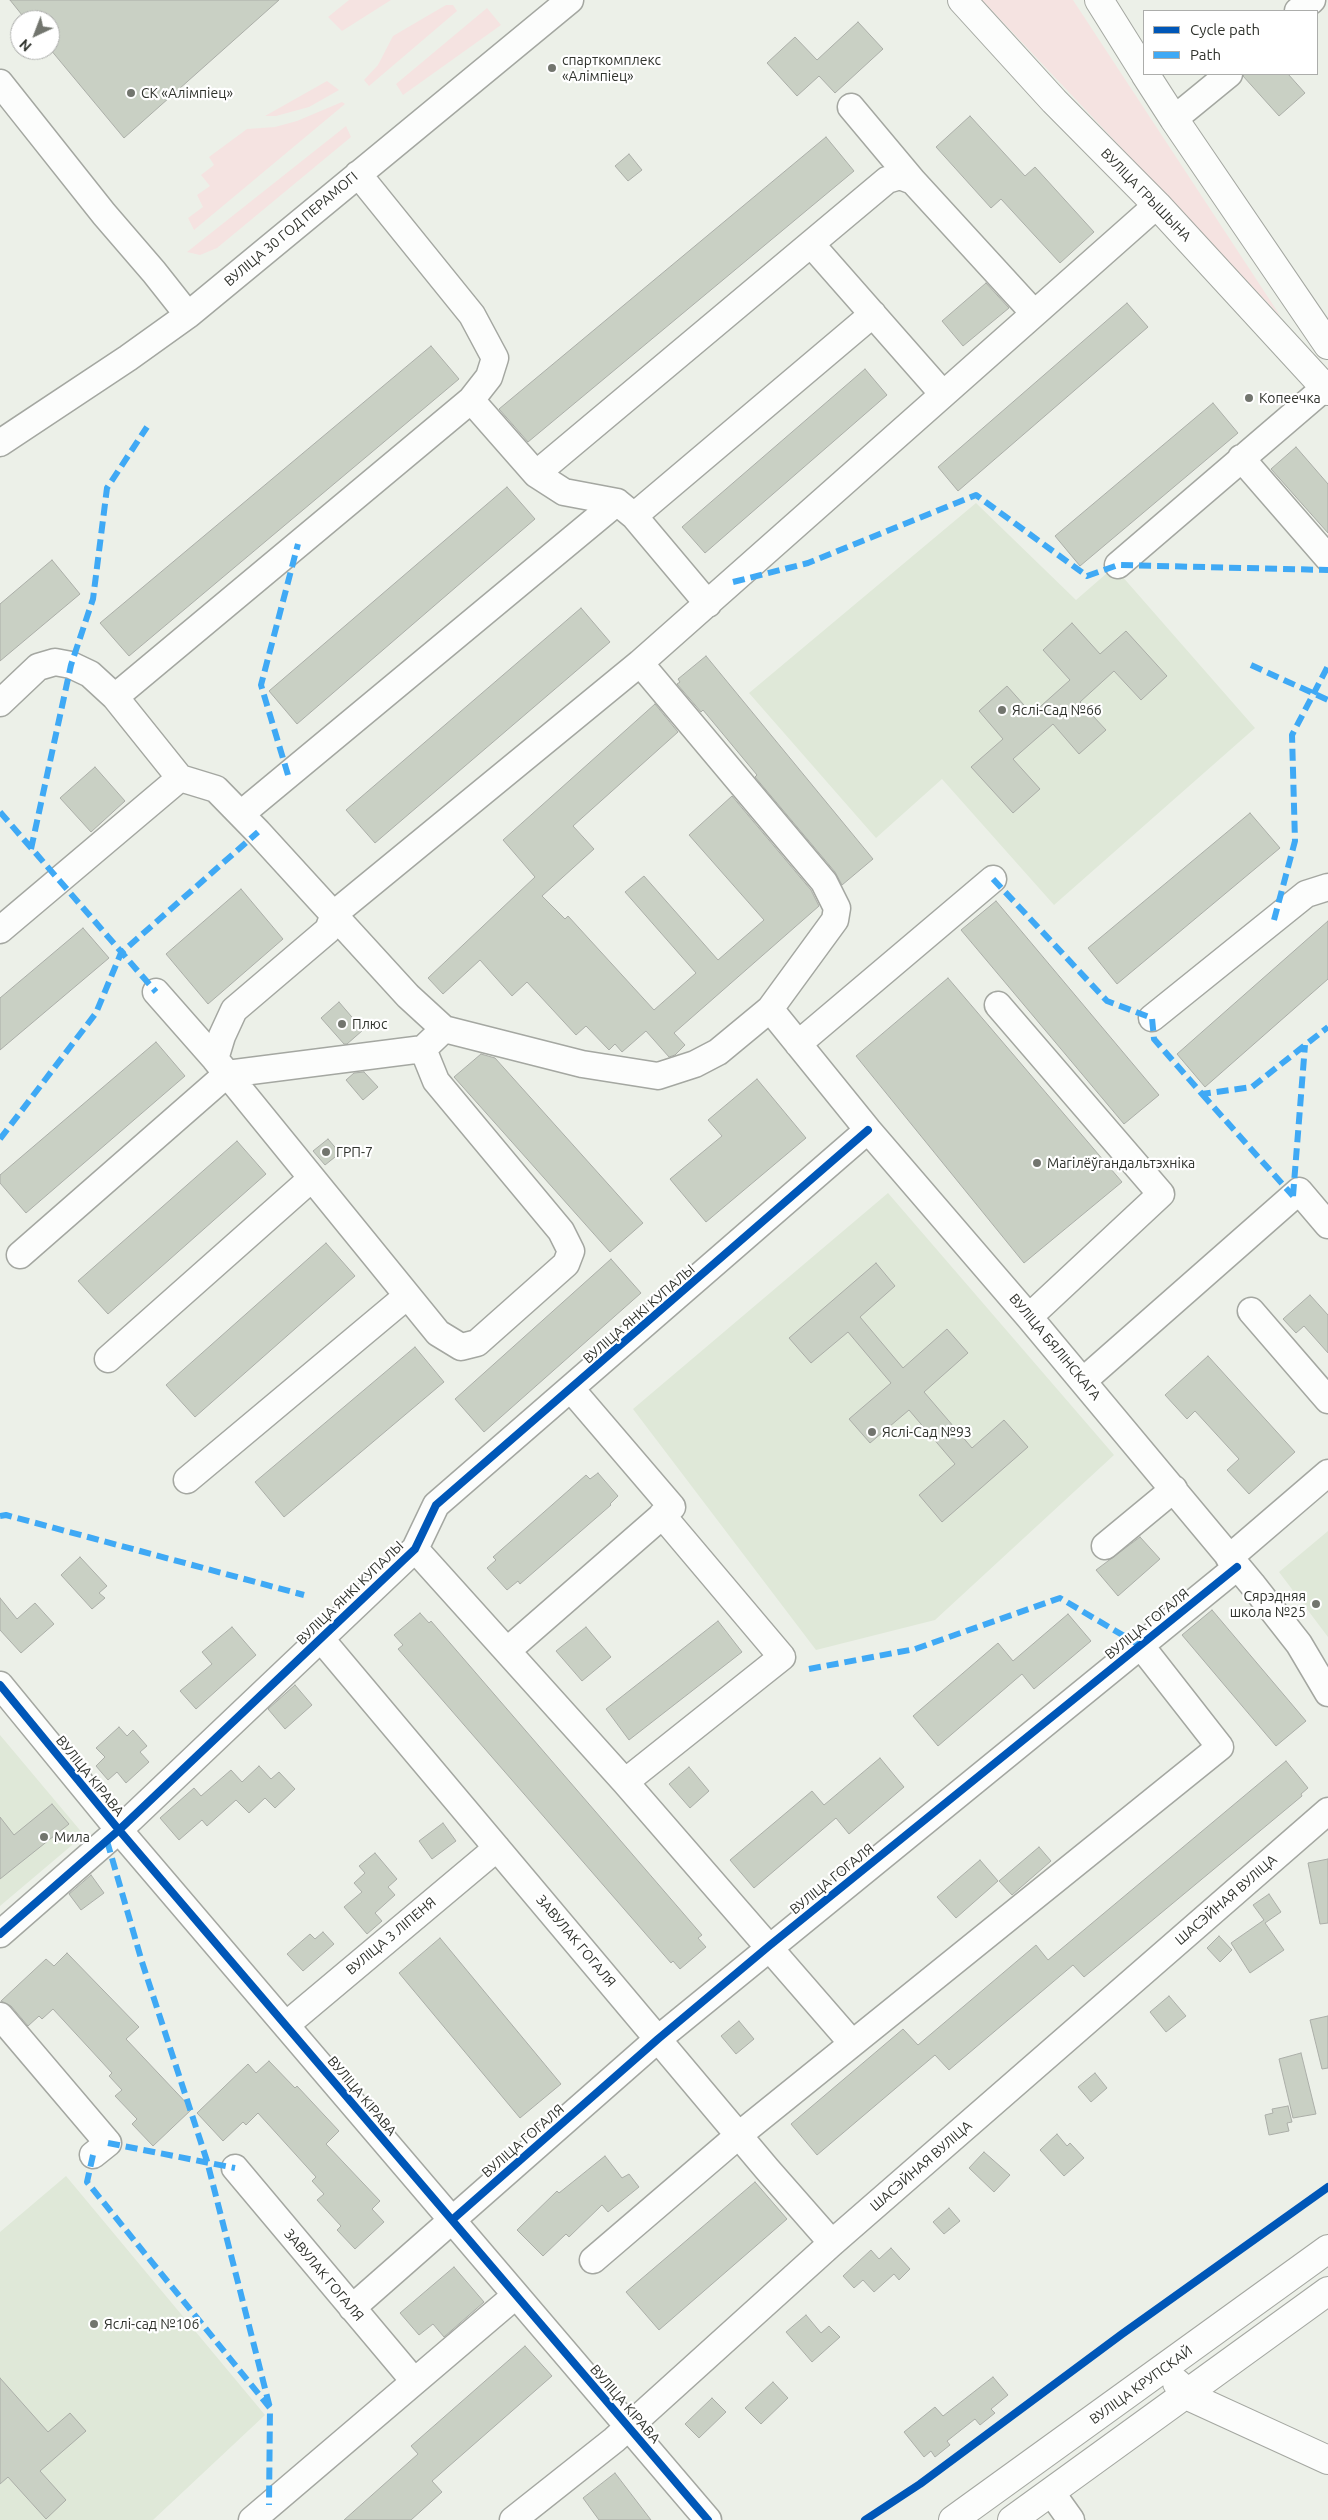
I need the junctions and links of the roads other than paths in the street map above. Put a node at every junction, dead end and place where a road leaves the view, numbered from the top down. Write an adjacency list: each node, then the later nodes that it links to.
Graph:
1 (570, 0): 12 (street, ВУЛІЦА 30 ГОД ПЕРАМОГІ)
2 (962, 0): 14 (main road, ВУЛІЦА ГРЫШЫНА)
3 (1099, 0): 6 (main road)
4 (1312, 0): 5 (street)
5 (1299, 10)
6 (1143, 70)
7 (1146, 75): 11 (main road)
8 (1228, 75): 11 (street)
9 (0, 83): 18 (street)
10 (851, 107): 13 (street)
11 (1174, 119): 19 (main road)
12 (358, 174): 18 (street, ВУЛІЦА 30 ГОД ПЕРАМОГІ); 22 (street)
13 (914, 181): 15 (street); 16 (street)
14 (1157, 205): 16 (street); 20 (main road, ВУЛІЦА ГРЫШЫНА)
15 (811, 244): 17 (street); 25 (street)
16 (1034, 312): 21 (street)
17 (873, 314): 21 (street); 26 (street)
18 (188, 315): 23 (street, ВУЛІЦА 30 ГОД ПЕРАМОГІ)
19 (1328, 345)
20 (1327, 388): 24 (street)
21 (943, 394): 29 (street)
22 (471, 400): 25 (street); 31 (street)
23 (0, 443)
24 (1241, 458): 27 (street); 28 (street)
25 (536, 474): 26 (street)
26 (626, 509): 29 (street); 34 (street)
27 (1328, 558)
28 (1118, 565)
29 (708, 604): 30 (street)
30 (640, 663): 37 (street); 41 (street)
31 (115, 697): 32 (street); 33 (street)
32 (0, 702)
33 (180, 778): 34 (street); 38 (street)
34 (241, 814): 37 (street)
35 (993, 879): 44 (street)
36 (1328, 887): 42 (street)
37 (334, 914): 43 (street); 46 (street)
38 (0, 930)
39 (156, 992): 46 (street)
40 (998, 1005): 53 (street)
41 (770, 1009): 43 (street); 44 (street, ВУЛІЦА БЯЛІНСКАГА)
42 (1152, 1018)
43 (444, 1029): 45 (street)
44 (798, 1044): 47 (street, ВУЛІЦА БЯЛІНСКАГА)
45 (423, 1049): 46 (street); 51 (street)
46 (221, 1067): 48 (street); 50 (street)
47 (868, 1130): 53 (street, ВУЛІЦА БЯЛІНСКАГА); 56 (street, ВУЛІЦА ЯНКІ КУПАЛЫ)
48 (311, 1179): 51 (street); 54 (street)
49 (1328, 1225): 55 (street)
50 (20, 1255)
51 (408, 1296): 59 (street)
52 (1251, 1311): 57 (street)
53 (1029, 1316): 55 (street, ВУЛІЦА БЯЛІНСКАГА)
54 (108, 1359)
55 (1083, 1381): 60 (street, ВУЛІЦА БЯЛІНСКАГА)
56 (571, 1389): 61 (street); 63 (street, ВУЛІЦА ЯНКІ КУПАЛЫ)
57 (1328, 1400)
58 (1328, 1473): 64 (street, ВУЛІЦА ГОГАЛЯ)
59 (187, 1480)
60 (1174, 1489): 62 (street); 64 (street, ВУЛІЦА БЯЛІНСКАГА)
61 (662, 1515): 67 (street); 70 (street)
62 (1105, 1546)
63 (415, 1549): 65 (street, ВУЛІЦА ЯНКІ КУПАЛЫ); 67 (street)
64 (1233, 1562): 66 (street, ВУЛІЦА ГОГАЛЯ); 69 (street, ВУЛІЦА БЯЛІНСКАГА)
65 (321, 1638): 72 (street, ВУЛІЦА ЯНКІ КУПАЛЫ); 73 (street, ЗАВУЛАК ГОГАЛЯ)
66 (1141, 1646): 75 (street, ВУЛІЦА ГОГАЛЯ); 79 (street)
67 (508, 1650): 70 (street)
68 (0, 1685): 72 (street, ВУЛІЦА КІРАВА)
69 (1328, 1693)
70 (625, 1782): 75 (street)
71 (1328, 1811): 84 (street, ШАСЭЙНАЯ ВУЛІЦА)
72 (119, 1830): 74 (street, ВУЛІЦА ЯНКІ КУПАЛЫ); 77 (street, ВУЛІЦА КІРАВА)
73 (497, 1848): 77 (street, ВУЛІЦА 3 ЛІПЕНЯ); 78 (street, ЗАВУЛАК ГОГАЛЯ)
74 (0, 1934)
75 (769, 1946): 78 (street, ВУЛІЦА ГОГАЛЯ); 79 (street)
76 (0, 2016): 81 (street)
77 (286, 2025): 83 (street, ВУЛІЦА КІРАВА)
78 (658, 2039): 80 (street, ЗАВУЛАК ГОГАЛЯ); 83 (street, ВУЛІЦА ГОГАЛЯ)
79 (852, 2043): 80 (street)
80 (739, 2135): 84 (street, ЗАВУЛАК ГОГАЛЯ); 86 (street)
81 (93, 2155)
82 (235, 2168): 89 (street, ЗАВУЛАК ГОГАЛЯ)
83 (452, 2220): 88 (street, ВУЛІЦА КІРАВА); 89 (street, ВУЛІЦА ГОГАЛЯ)
84 (832, 2242): 93 (street, ШАСЭЙНАЯ ВУЛІЦА)
85 (1328, 2249): 90 (main road, ВУЛІЦА КРУПСКАЙ)
86 (592, 2260)
87 (1328, 2292): 92 (main road)
88 (515, 2296): 91 (street); 93 (street, ВУЛІЦА КІРАВА)
89 (352, 2308): 91 (street, ЗАВУЛАК ГОГАЛЯ)
90 (1166, 2368): 92 (main road); 99 (main road, ВУЛІЦА КРУПСКАЙ)
91 (414, 2381): 97 (street)
92 (1186, 2395): 94 (main road); 95 (main road)
93 (628, 2426): 96 (street, ШАСЭЙНАЯ ВУЛІЦА); 98 (street, ВУЛІЦА КІРАВА)
94 (1328, 2460)
95 (1051, 2492): 100 (main road); 101 (street)
96 (518, 2519)
97 (252, 2520)
98 (708, 2520)
99 (953, 2520)
100 (1012, 2520)
101 (1071, 2520)

